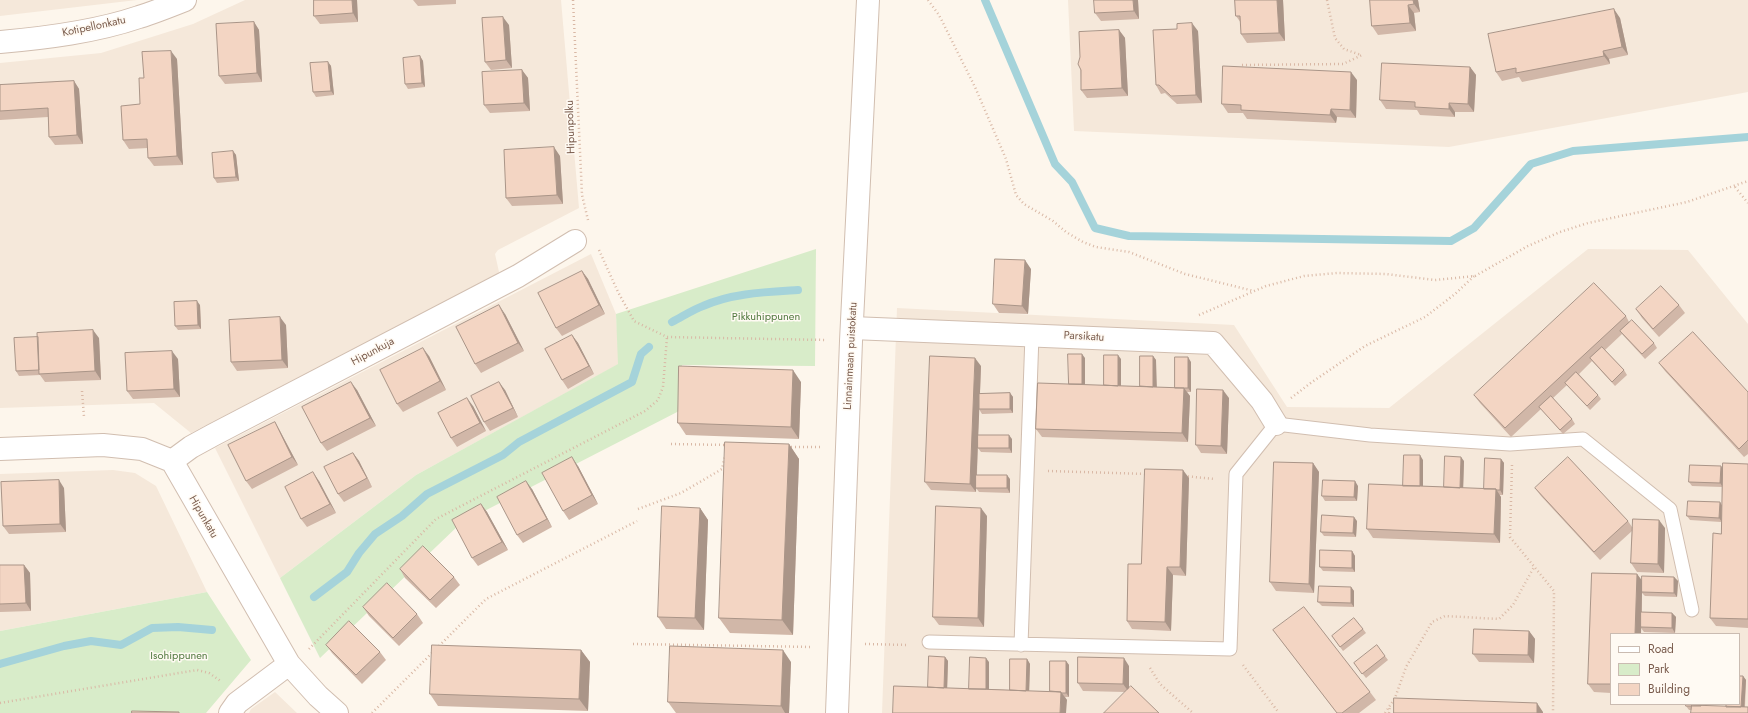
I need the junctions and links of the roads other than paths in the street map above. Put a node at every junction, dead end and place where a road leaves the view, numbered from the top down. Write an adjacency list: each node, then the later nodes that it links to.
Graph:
1 (185, 0): 3 (street, Kotipellonkatu)
2 (868, 0): 5 (street, Linnainmaan puistokatu)
3 (0, 42)
4 (583, 237): 9 (street, Hipunkuja)
5 (852, 328): 6 (street, Parsikatu); 16 (street, Linnainmaan puistokatu)
6 (1032, 335): 7 (street, Parsikatu); 12 (lane)
7 (1273, 419): 10 (lane); 12 (lane)
8 (0, 449): 9 (street)
9 (172, 461): 13 (street, Hipunkatu)
10 (1692, 610)
11 (929, 642): 12 (lane)
12 (1021, 645)
13 (289, 664): 14 (street); 15 (street, Hipunkatu)
14 (237, 705)
15 (337, 713)
16 (836, 713)

